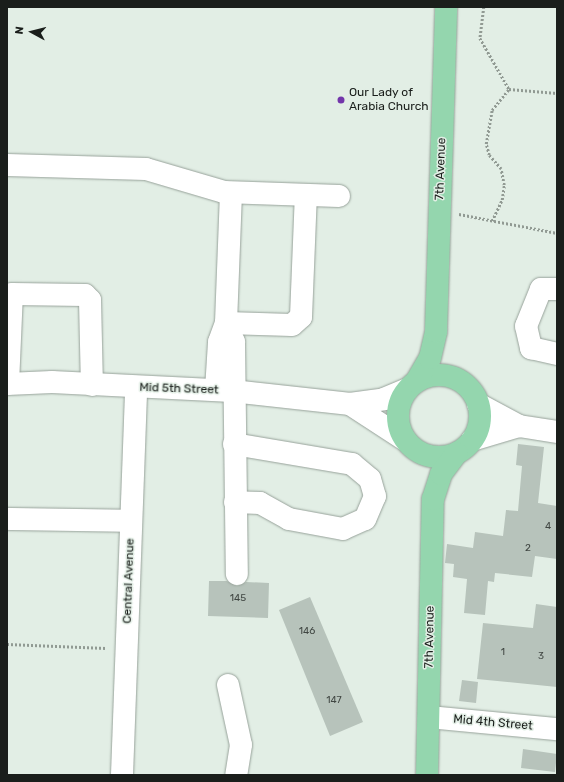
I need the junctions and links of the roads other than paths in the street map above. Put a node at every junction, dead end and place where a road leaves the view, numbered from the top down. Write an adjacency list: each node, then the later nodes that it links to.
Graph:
1 (446, 7): 9 (main road, 7th Avenue)
2 (7, 165): 3 (street)
3 (231, 193): 4 (street); 8 (street)
4 (306, 195): 5 (street); 8 (street)
5 (339, 196)
6 (557, 289): 10 (street)
7 (9, 310): 12 (street); 13 (street)
8 (226, 323): 16 (street)
9 (436, 331): 11 (main road, 7th Avenue); 14 (main road, 7th Avenue)
10 (557, 354)
11 (460, 381): 14 (main road); 18 (main road)
12 (7, 384): 13 (street, Mid 5th Street)
13 (92, 384): 15 (street, Mid 5th Street)
14 (412, 385): 17 (street, Mid 5th Street); 22 (main road)
15 (136, 387): 16 (street, Mid 5th Street); 27 (street, Central Avenue)
16 (224, 390): 17 (street, Mid 5th Street); 21 (street)
17 (350, 404): 22 (street, Mid 5th Street)
18 (478, 404): 19 (street); 23 (main road)
19 (519, 426): 20 (street); 23 (street)
20 (557, 432)
21 (234, 444): 25 (street); 25 (street)
22 (410, 445): 23 (main road); 24 (main road, 7th Avenue)
23 (464, 446): 24 (main road, 7th Avenue)
24 (433, 499): 30 (main road, 7th Avenue)
25 (235, 502): 28 (street)
26 (7, 519): 27 (street)
27 (131, 522): 32 (street, Central Avenue)
28 (236, 574)
29 (228, 685): 33 (street)
30 (429, 718): 31 (street, Mid 4th Street); 34 (main road, 7th Avenue)
31 (557, 729)
32 (122, 775)
33 (236, 775)
34 (427, 775)

